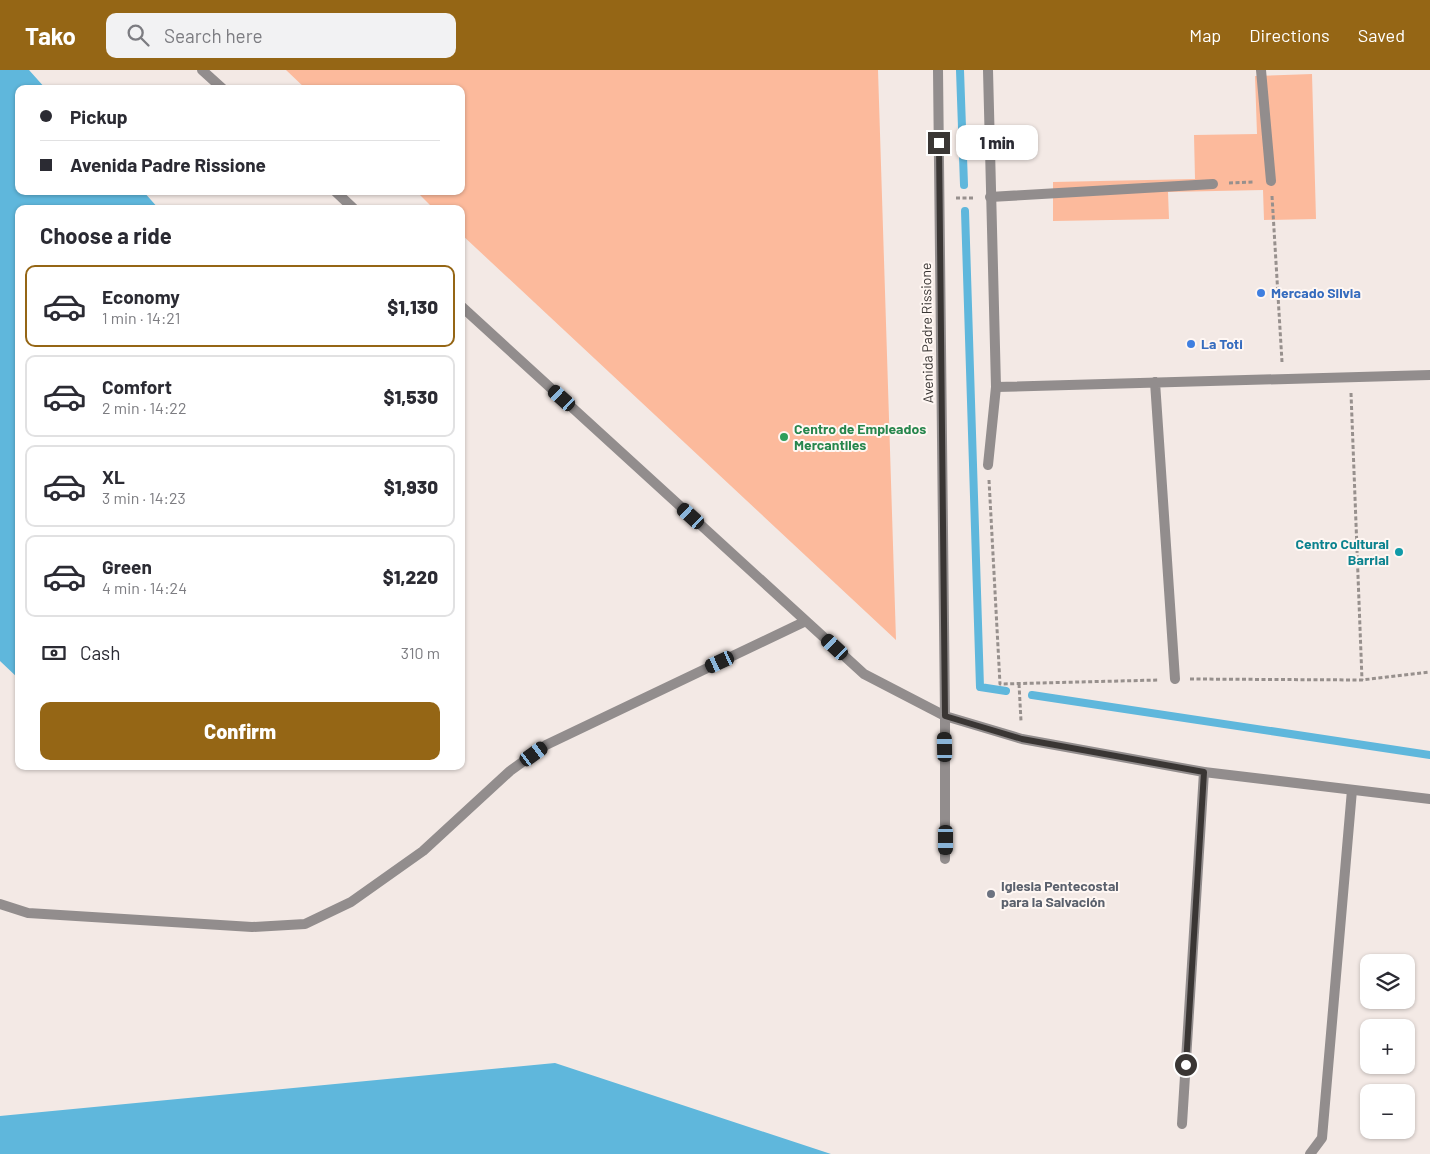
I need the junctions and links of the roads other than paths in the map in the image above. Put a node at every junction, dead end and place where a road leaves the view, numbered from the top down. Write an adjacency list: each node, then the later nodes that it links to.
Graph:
1 (202, 70): 5 (street)
2 (938, 70): 18 (street, Avenida Padre Rissione)
3 (988, 70): 9 (street)
4 (1261, 70): 6 (street)
5 (219, 85)
6 (1271, 181)
7 (1213, 184): 9 (street)
8 (339, 195): 10 (street)
9 (990, 198): 14 (street)
10 (350, 205)
11 (465, 310): 16 (street)
12 (1430, 375): 13 (street)
13 (1155, 382): 14 (street); 17 (street)
14 (996, 387): 15 (street)
15 (988, 465)
16 (806, 621): 18 (street); 23 (street)
17 (1175, 679)
18 (945, 716): 19 (street); 22 (street, Avenida Padre Rissione)
19 (1204, 772): 20 (street); 24 (street)
20 (1352, 790): 21 (street); 25 (street)
21 (1430, 799)
22 (946, 859)
23 (0, 904)
24 (1182, 1124)
25 (1310, 1154)

